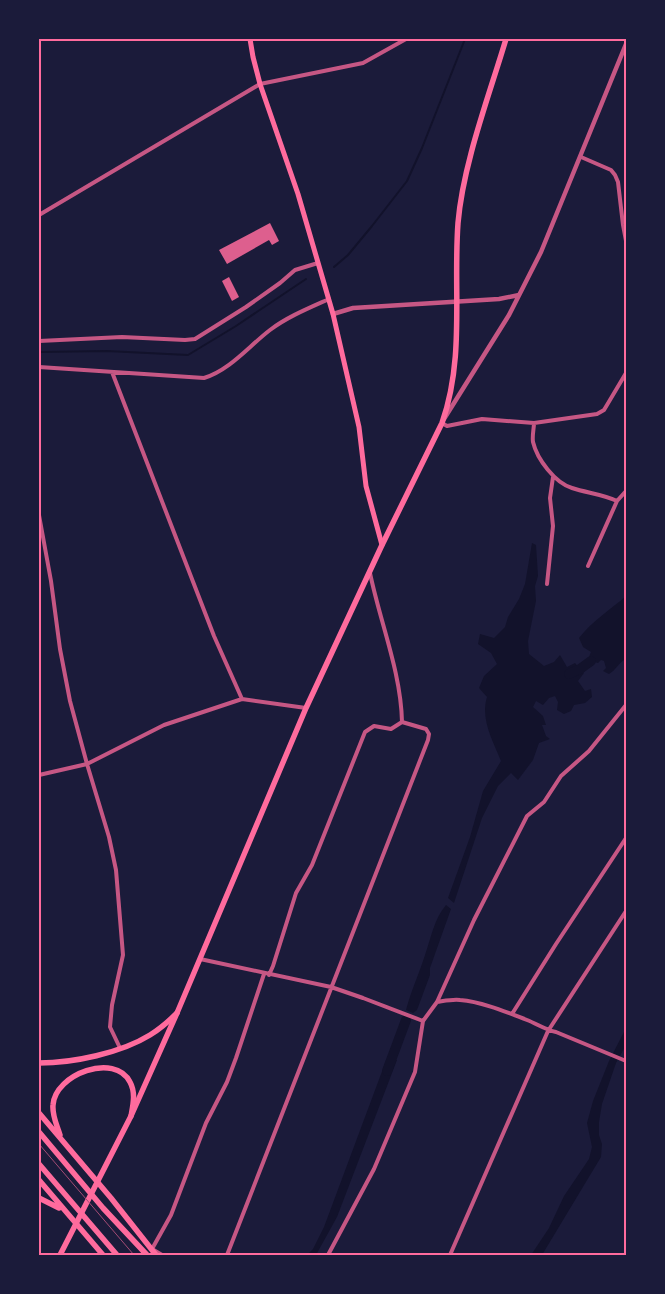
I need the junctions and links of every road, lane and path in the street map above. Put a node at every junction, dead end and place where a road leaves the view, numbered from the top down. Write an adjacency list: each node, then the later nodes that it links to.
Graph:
1 (250, 39): 5 (main road)
2 (406, 39): 5 (street)
3 (506, 39): 12 (main road)
4 (626, 44): 6 (street)
5 (260, 84): 7 (street); 9 (main road)
6 (581, 157): 8 (street); 10 (street)
7 (39, 215)
8 (626, 241)
9 (318, 263): 11 (main road); 14 (street)
10 (520, 296): 12 (street); 19 (street)
11 (328, 298): 13 (main road); 16 (street)
12 (458, 301): 13 (street); 19 (main road)
13 (333, 314): 24 (main road)
14 (39, 341)
15 (39, 367): 16 (street)
16 (112, 372): 30 (street)
17 (626, 373): 18 (street)
18 (534, 422): 19 (street); 20 (street)
19 (442, 423): 24 (main road)
20 (553, 477): 22 (street); 29 (street)
21 (626, 491): 22 (street)
22 (616, 501): 27 (street)
23 (39, 515): 26 (street)
24 (382, 546): 28 (main road)
25 (39, 547): 26 (street)
26 (45, 547): 34 (street)
27 (588, 566)
28 (370, 572): 32 (main road); 33 (street)
29 (547, 584)
30 (242, 699): 32 (street); 34 (street)
31 (626, 706): 41 (street)
32 (306, 708): 38 (main road)
33 (402, 722): 39 (street); 40 (street)
34 (87, 764): 35 (street); 46 (street)
35 (39, 775)
36 (626, 838): 43 (street)
37 (626, 910): 45 (street)
38 (200, 959): 39 (street); 42 (main road)
39 (266, 975): 40 (street); 57 (street)
40 (330, 987): 44 (street); 64 (street)
41 (437, 1002): 43 (street); 44 (street)
42 (177, 1013): 46 (main road); 50 (main road)
43 (512, 1014): 45 (street)
44 (423, 1021): 65 (street)
45 (548, 1031): 47 (street); 66 (street)
46 (120, 1048): 48 (main road)
47 (624, 1060)
48 (39, 1063)
49 (39, 1113): 52 (main road)
50 (131, 1116): 52 (main road); 58 (main road)
51 (39, 1132): 61 (main road)
52 (62, 1139): 57 (main road)
53 (39, 1164): 60 (main road)
54 (39, 1180): 56 (main road)
55 (39, 1198): 56 (main road)
56 (63, 1210): 59 (main road)
57 (152, 1249): 62 (main road); 63 (street)
58 (60, 1255)
59 (103, 1255)
60 (117, 1255)
61 (147, 1255)
62 (156, 1255)
63 (162, 1255)
64 (227, 1255)
65 (328, 1255)
66 (450, 1255)

